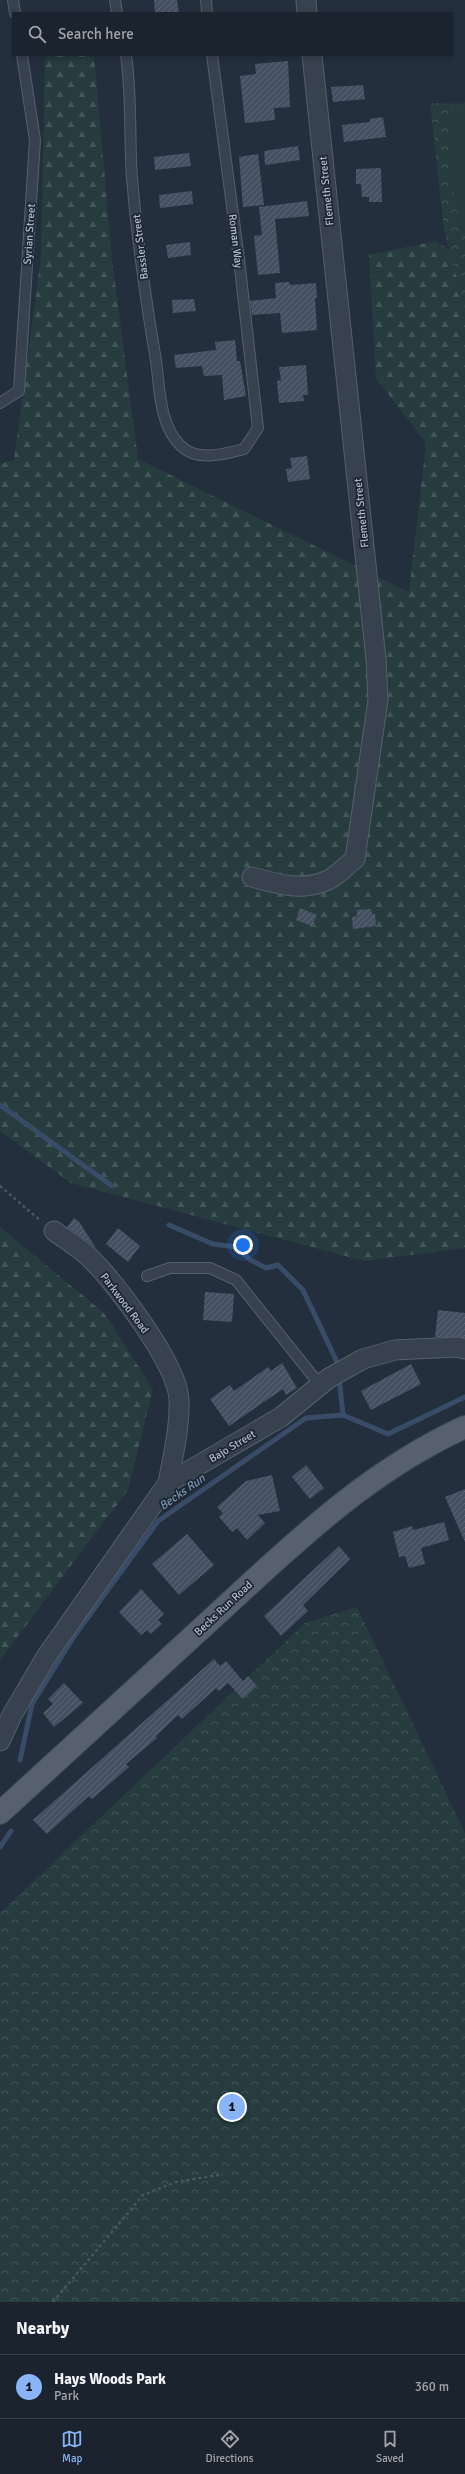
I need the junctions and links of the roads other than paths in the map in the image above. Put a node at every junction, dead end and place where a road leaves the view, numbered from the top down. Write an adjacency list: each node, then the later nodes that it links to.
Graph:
1 (13, 0): 5 (lane)
2 (115, 0): 6 (lane)
3 (206, 0): 7 (lane)
4 (306, 0): 8 (street)
5 (15, 12)
6 (117, 12)
7 (207, 12)
8 (307, 12)
9 (22, 56): 13 (lane, Syrian Street)
10 (126, 56): 14 (lane, Bassler Street)
11 (212, 56): 14 (lane, Roman Way)
12 (312, 56): 15 (street, Flemeth Street)
13 (0, 403)
14 (258, 428)
15 (252, 877)
16 (54, 1231): 21 (street, Parkwood Road)
17 (147, 1276): 19 (lane)
18 (465, 1349): 19 (street, Bajo Street)
19 (324, 1382): 21 (street, Bajo Street)
20 (465, 1427): 23 (main road, Becks Run Road)
21 (168, 1483): 22 (street, Bajo Street)
22 (0, 1740)
23 (0, 1813)

